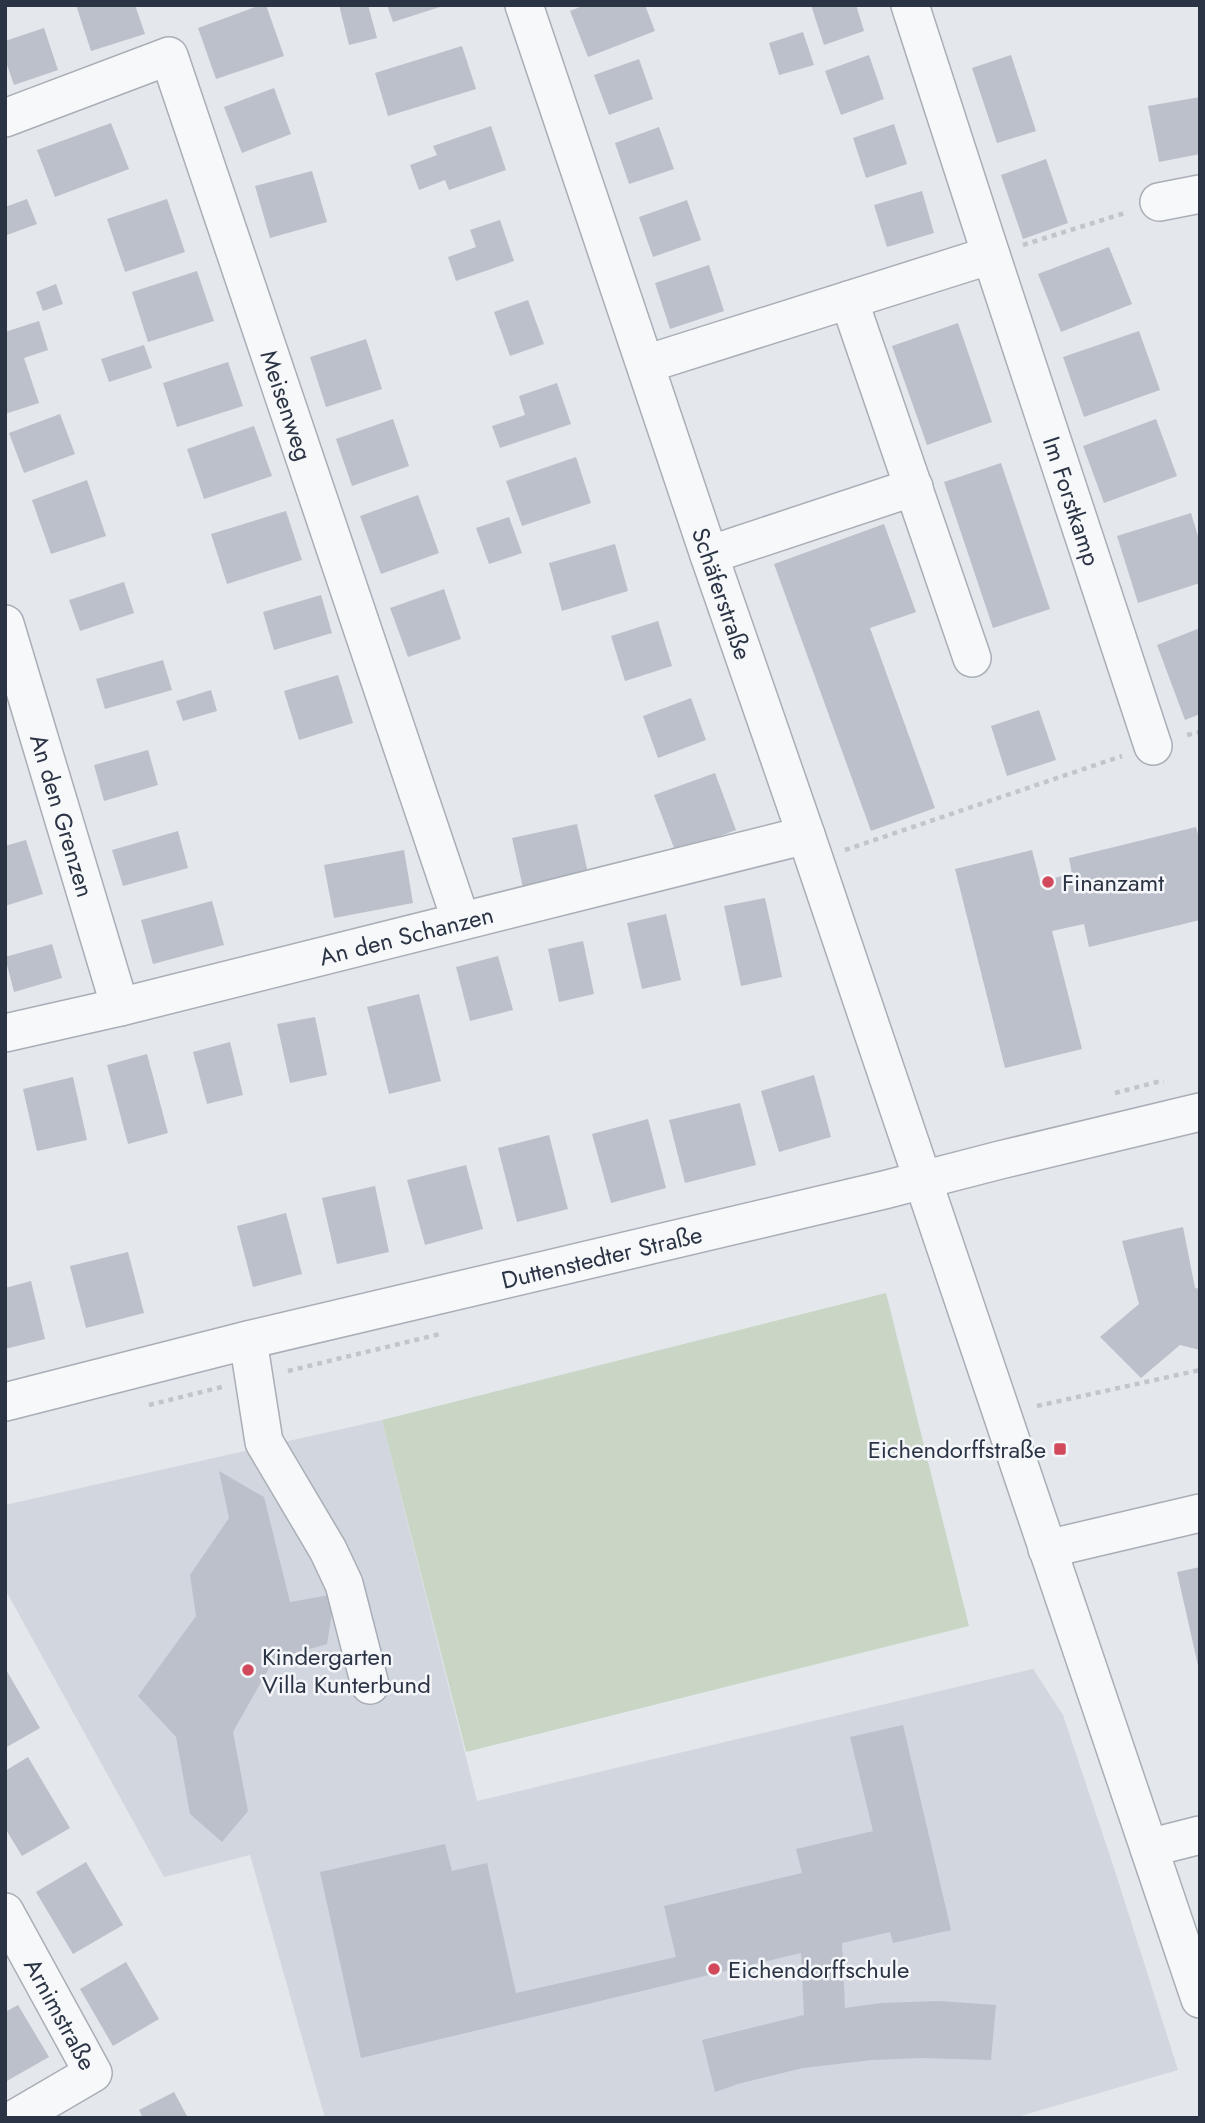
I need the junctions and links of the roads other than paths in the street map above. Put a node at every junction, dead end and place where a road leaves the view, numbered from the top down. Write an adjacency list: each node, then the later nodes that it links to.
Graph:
1 (524, 5): 8 (street, Schäferstraße)
2 (910, 5): 6 (street, Im Forstkamp)
3 (5, 118): 15 (street, Meisenweg)
4 (1200, 194): 5 (street)
5 (1159, 202)
6 (991, 255): 7 (street); 13 (street, Im Forstkamp)
7 (849, 300): 8 (street); 9 (street)
8 (646, 364): 10 (street, Schäferstraße)
9 (914, 487): 10 (street); 12 (street)
10 (709, 555): 14 (street, Schäferstraße)
11 (5, 624): 16 (street, An den Grenzen)
12 (972, 658)
13 (1153, 746)
14 (810, 848): 15 (street, An den Schanzen); 19 (street, Schäferstraße)
15 (461, 920): 16 (street, An den Schanzen)
16 (120, 1007): 17 (street, An den Schanzen)
17 (5, 1033)
18 (1200, 1112): 19 (street, Duttenstedter Straße)
19 (923, 1180): 20 (street, Duttenstedter Straße); 23 (street)
20 (248, 1340): 21 (street, Duttenstedter Straße); 24 (street)
21 (5, 1402)
22 (1200, 1513): 23 (street)
23 (1047, 1549): 26 (street)
24 (370, 1685)
25 (1200, 1835): 26 (street)
26 (1149, 1848): 28 (street)
27 (5, 1912): 29 (street, Arnimstraße)
28 (1200, 1999)
29 (16, 2118)

